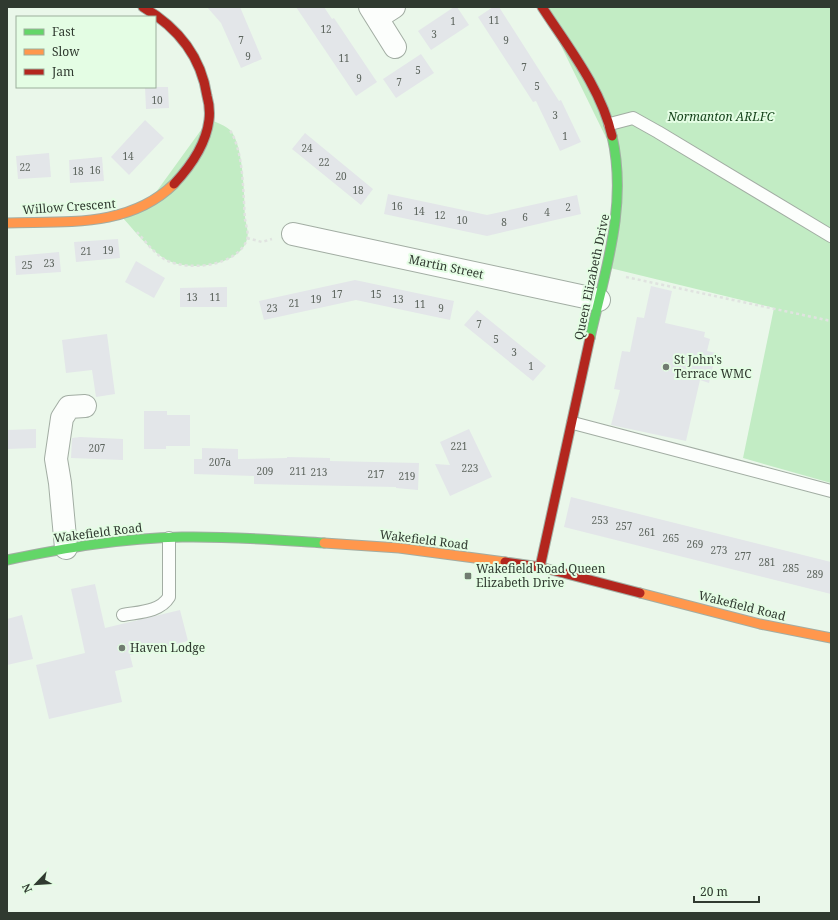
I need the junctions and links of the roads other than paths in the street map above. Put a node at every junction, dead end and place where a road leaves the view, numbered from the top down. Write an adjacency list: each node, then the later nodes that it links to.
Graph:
1 (143, 7): 6 (street, Willow Crescent)
2 (542, 7): 5 (street, Queen Elizabeth Drive)
3 (380, 11): 4 (street)
4 (395, 48)
5 (610, 124): 8 (lane); 9 (street, Queen Elizabeth Drive)
6 (7, 223)
7 (293, 234): 9 (street, Martin Street)
8 (831, 236)
9 (599, 300): 11 (street, Queen Elizabeth Drive)
10 (85, 406): 14 (street)
11 (573, 423): 12 (lane); 16 (street, Queen Elizabeth Drive)
12 (831, 491)
13 (169, 538): 14 (street, Wakefield Road); 16 (street, Wakefield Road); 17 (lane)
14 (66, 548): 15 (street, Wakefield Road)
15 (7, 560)
16 (540, 567): 18 (street, Wakefield Road)
17 (123, 615)
18 (831, 638)

